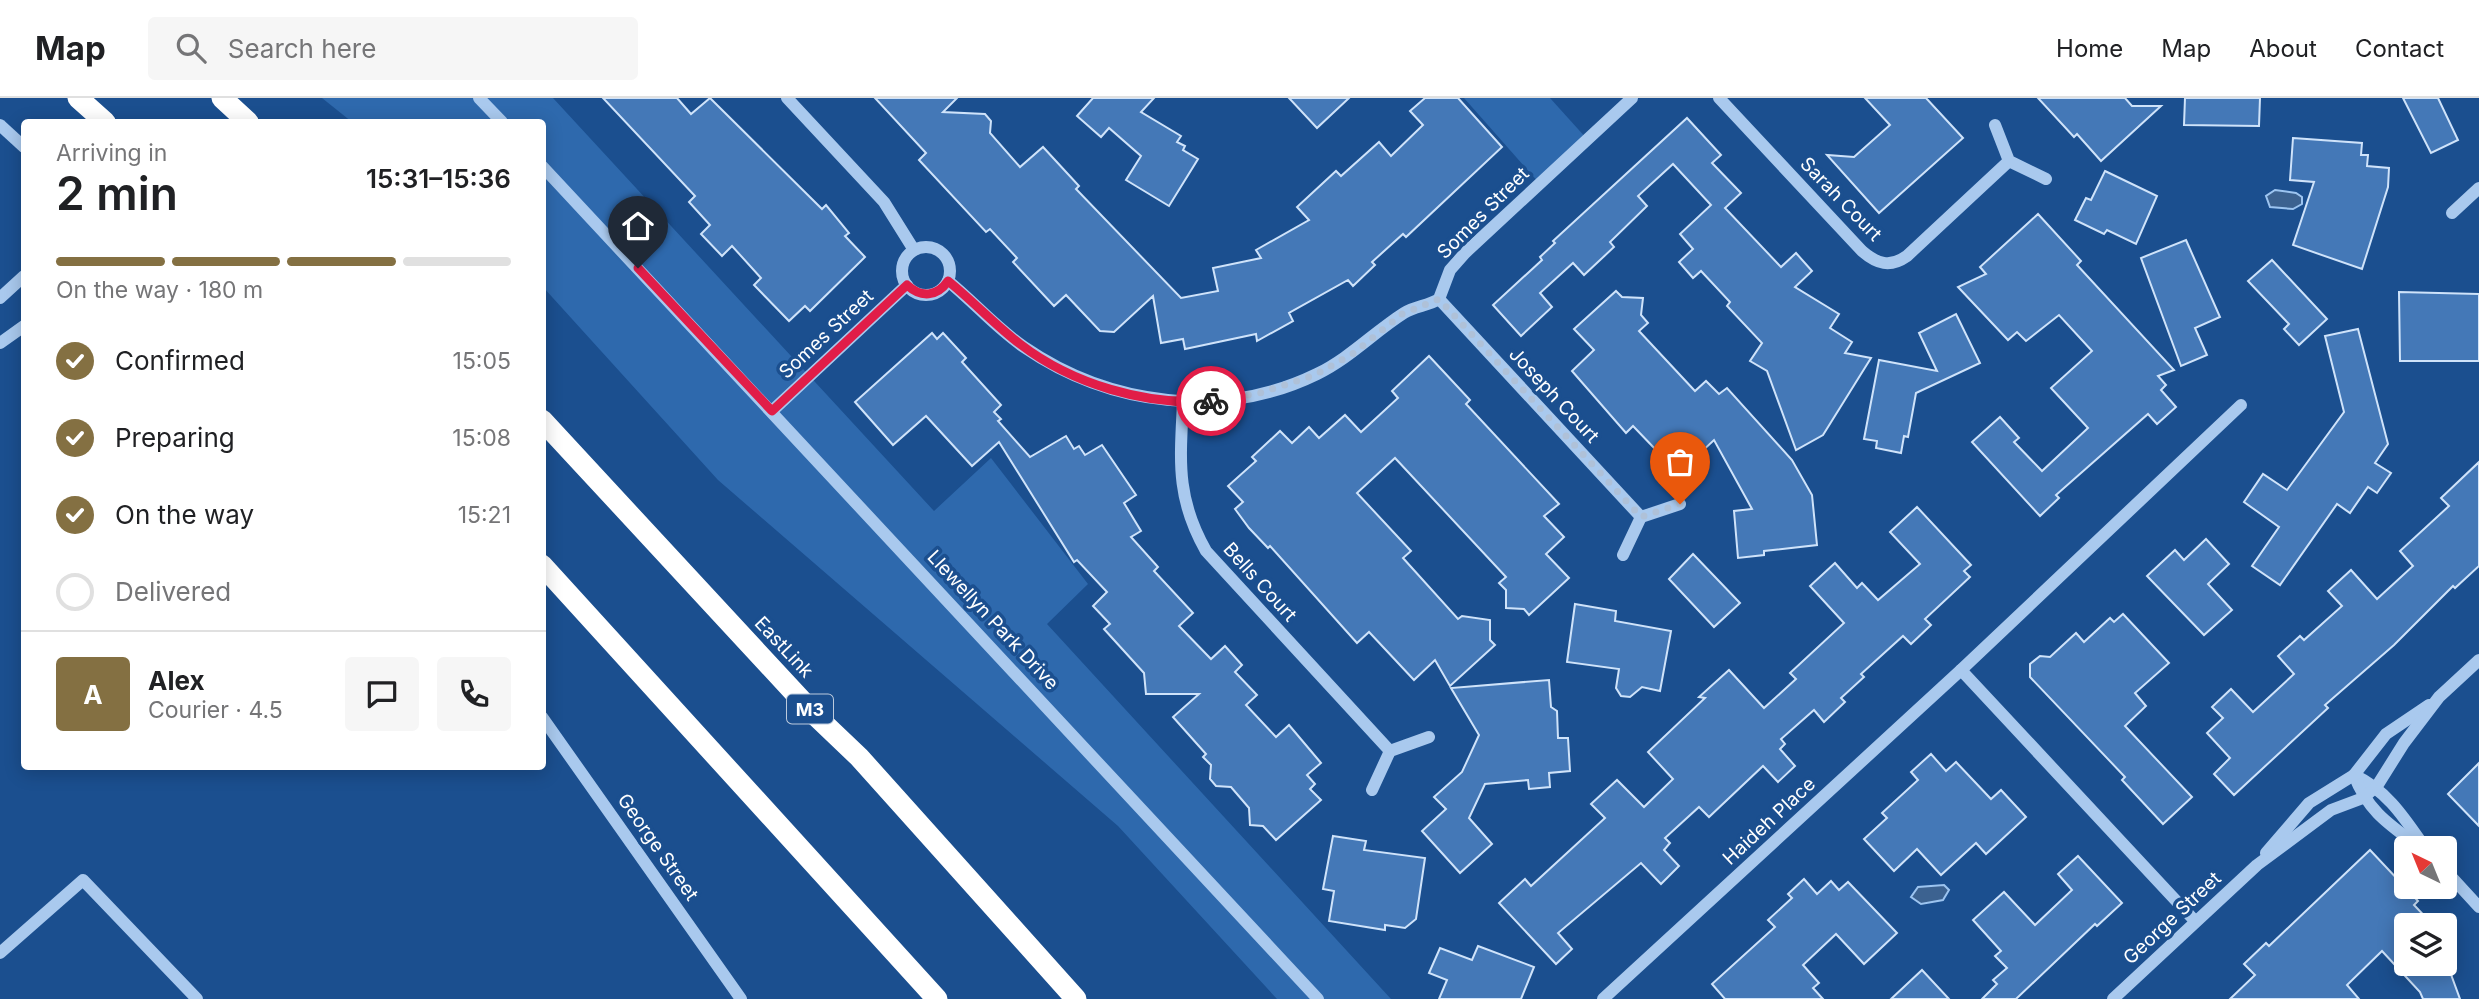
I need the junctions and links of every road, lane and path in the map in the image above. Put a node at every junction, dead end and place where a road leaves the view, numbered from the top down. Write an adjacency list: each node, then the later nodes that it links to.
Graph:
1 (78, 98): 7 (highway)
2 (222, 98): 8 (highway)
3 (479, 98): 9 (street)
4 (787, 98): 18 (street)
5 (1632, 98): 23 (street, Somes Street)
6 (1719, 98): 13 (street, Sarah Court)
7 (102, 119)
8 (245, 119)
9 (499, 119)
10 (0, 125): 12 (street)
11 (1995, 125): 13 (street)
12 (21, 144)
13 (2009, 161): 15 (street)
14 (546, 170): 28 (street, Llewellyn Park Drive)
15 (2046, 179)
16 (2479, 188): 17 (street)
17 (2452, 213)
18 (914, 250): 20 (street); 21 (street)
19 (21, 279): 22 (street)
20 (948, 281): 21 (street); 26 (street)
21 (907, 285): 28 (street, Somes Street)
22 (0, 298)
23 (1439, 299): 26 (street); 31 (street, Joseph Court)
24 (21, 328): 25 (street)
25 (0, 342)
26 (1183, 403): 39 (street, Bells Court)
27 (2241, 405): 35 (street, Haideh Place)
28 (772, 411): 55 (street, Llewellyn Park Drive)
29 (546, 424): 54 (highway, EastLink / M3)
30 (1680, 504): 31 (street)
31 (1641, 517): 32 (street)
32 (1623, 555)
33 (546, 569): 53 (highway)
34 (2479, 660): 36 (street, George Street)
35 (1961, 670): 49 (street); 56 (street, Haideh Place)
36 (2440, 698): 40 (street, George Street); 41 (street, George Street)
37 (546, 723): 52 (street, George Street)
38 (1429, 737): 39 (street)
39 (1390, 751): 42 (street)
40 (2354, 775): 41 (street); 43 (street); 46 (street, George Street)
41 (2377, 786): 43 (street, George Street); 45 (street)
42 (1372, 790)
43 (2363, 798): 44 (street); 46 (street, George Street)
44 (2405, 836)
45 (2416, 836)
46 (2257, 864): 49 (street, George Street)
47 (2457, 883): 48 (street)
48 (2479, 907)
49 (2196, 921): 57 (street, George Street)
50 (0, 953): 51 (street)
51 (197, 999)
52 (741, 999)
53 (937, 999)
54 (1076, 999)
55 (1318, 999)
56 (1603, 999)
57 (2113, 999)

